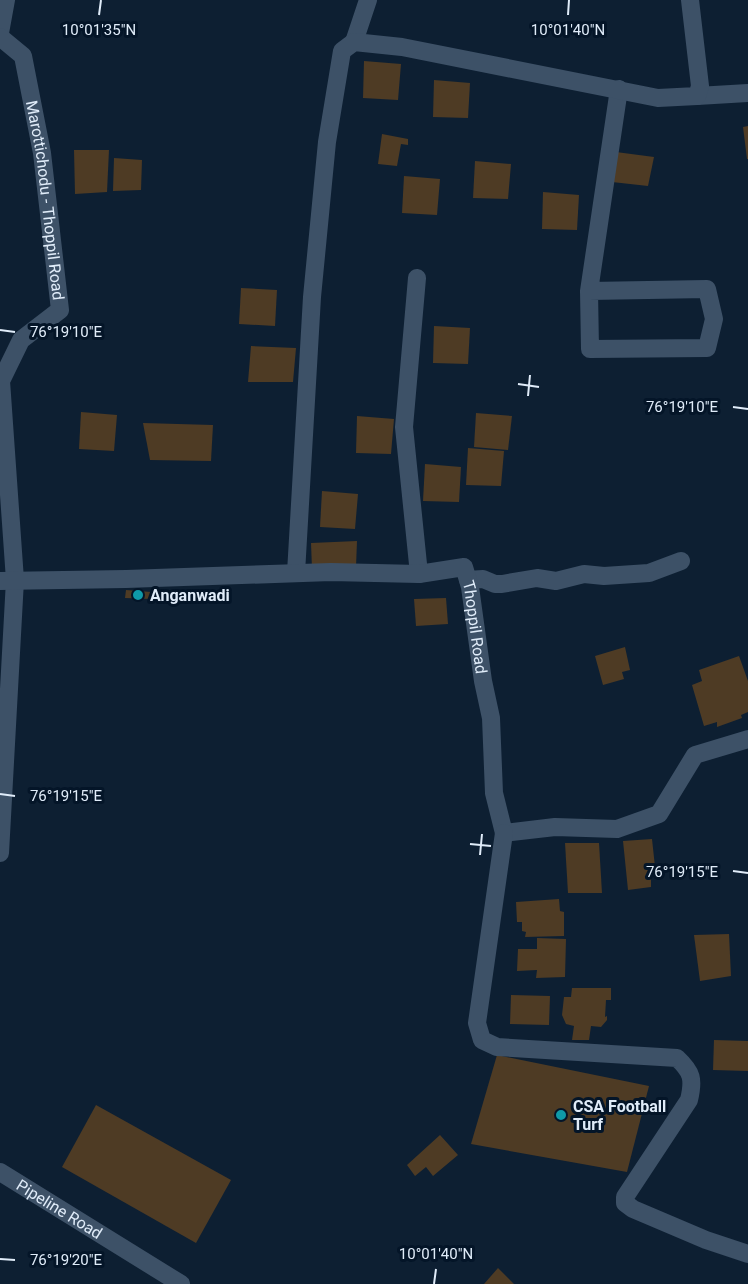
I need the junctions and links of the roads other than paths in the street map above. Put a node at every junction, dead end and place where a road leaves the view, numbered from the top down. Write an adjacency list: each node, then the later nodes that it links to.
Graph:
1 (6, 0): 4 (street, Marottichodu - Thoppil Road)
2 (368, 0): 5 (street)
3 (690, 0): 8 (street)
4 (0, 35): 11 (street, Marottichodu - Thoppil Road)
5 (354, 42): 6 (street); 13 (street)
6 (619, 89): 8 (street); 10 (street)
7 (748, 93): 8 (street)
8 (697, 96)
9 (417, 278): 14 (street)
10 (589, 291): 10 (street)
11 (8, 350): 15 (street, Marottichodu - Thoppil Road)
12 (681, 561): 16 (street)
13 (296, 573): 14 (street, Thoppil Road); 15 (street, Thoppil Road)
14 (419, 574): 16 (street, Thoppil Road)
15 (7, 580): 19 (street, Marottichodu - Thoppil Road)
16 (468, 580): 18 (street, Thoppil Road)
17 (748, 739): 18 (street)
18 (504, 833): 21 (street)
19 (0, 853)
20 (0, 1172): 22 (street, Pipeline Road)
21 (748, 1254)
22 (181, 1284)

